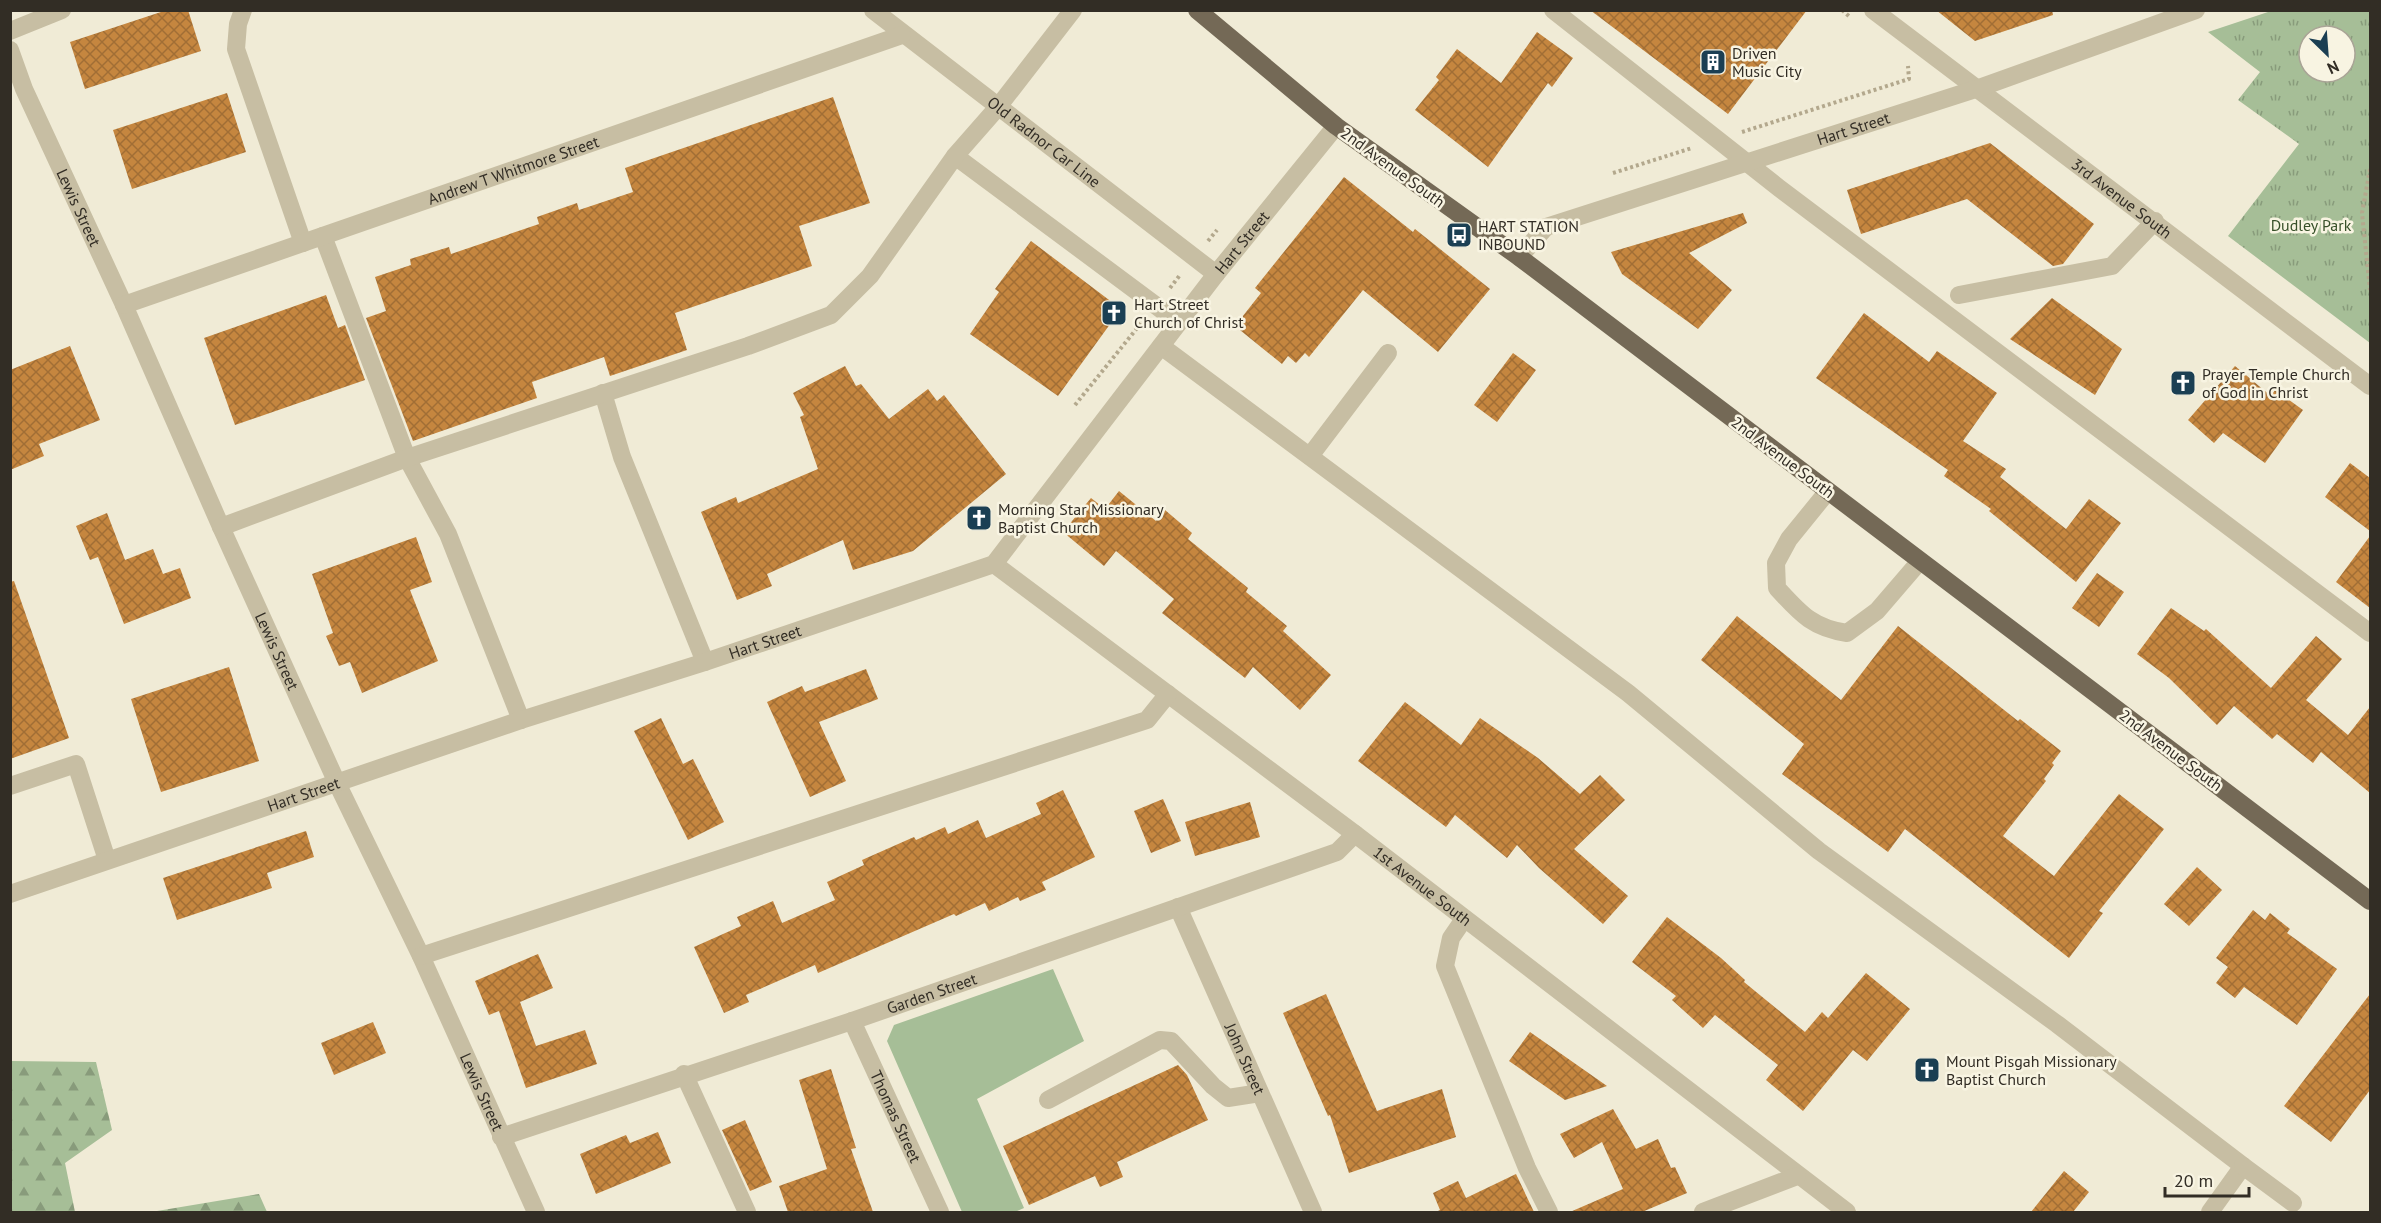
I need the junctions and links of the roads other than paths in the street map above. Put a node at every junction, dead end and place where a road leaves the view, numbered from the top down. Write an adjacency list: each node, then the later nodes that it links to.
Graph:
1 (62, 10): 9 (street)
2 (243, 10): 20 (street)
3 (873, 10): 10 (street, Old Radnor Car Line)
4 (1073, 10): 14 (street)
5 (1197, 10): 15 (main road, 2nd Avenue South)
6 (1553, 10): 17 (street)
7 (1873, 10): 12 (street, 3rd Avenue South)
8 (2194, 11): 12 (street, Hart Street)
9 (10, 31)
10 (902, 34): 14 (street, Old Radnor Car Line); 19 (street, Andrew T Whitmore Street)
11 (10, 50): 13 (street, Lewis Street)
12 (1979, 88): 17 (street, Hart Street); 18 (street, 3rd Avenue South)
13 (17, 91): 24 (street, Lewis Street)
14 (998, 107): 16 (street); 22 (street, Old Radnor Car Line)
15 (1336, 126): 21 (main road, 2nd Avenue South); 22 (street, Hart Street)
16 (955, 156): 25 (street); 29 (street)
17 (1748, 163): 21 (street, Hart Street); 36 (street)
18 (2155, 221): 23 (street); 28 (street, 3rd Avenue South)
19 (323, 236): 20 (street, Andrew T Whitmore Street); 31 (street)
20 (303, 243): 24 (street, Andrew T Whitmore Street)
21 (1519, 257): 32 (main road, 2nd Avenue South)
22 (1216, 274): 25 (street, Hart Street)
23 (1959, 295)
24 (124, 304): 33 (street, Lewis Street)
25 (1178, 322): 26 (street, Hart Street)
26 (1161, 346): 30 (street); 35 (street, Hart Street)
27 (1388, 353): 30 (street)
28 (2370, 386)
29 (603, 393): 31 (street); 37 (street)
30 (1310, 456): 54 (street)
31 (407, 458): 33 (street); 39 (street)
32 (1828, 491): 34 (main road, 2nd Avenue South); 34 (street)
33 (221, 527): 40 (street, Lewis Street)
34 (1920, 561): 45 (main road, 2nd Avenue South)
35 (994, 564): 37 (street, Hart Street); 38 (street, 1st Avenue South)
36 (2370, 633)
37 (705, 662): 39 (street, Hart Street)
38 (1168, 694): 42 (street, 1st Avenue South); 48 (street)
39 (521, 720): 40 (street, Hart Street)
40 (337, 783): 43 (street, Hart Street); 48 (street, Lewis Street)
41 (10, 786): 43 (street)
42 (1355, 834): 46 (street, Garden Street); 47 (street, 1st Avenue South)
43 (107, 860): 44 (street, Hart Street)
44 (10, 894)
45 (2370, 901)
46 (1178, 907): 49 (street, Garden Street); 51 (street, John Street)
47 (1464, 920): 55 (street, 1st Avenue South); 61 (street)
48 (421, 956): 53 (street, Lewis Street)
49 (852, 1021): 50 (street, Garden Street); 59 (street, Thomas Street)
50 (684, 1074): 53 (street, Garden Street); 58 (street)
51 (1260, 1093): 52 (street); 60 (street, John Street)
52 (1048, 1100)
53 (501, 1137): 57 (street, Lewis Street)
54 (2243, 1166): 56 (street); 64 (street)
55 (1797, 1176): 62 (street); 63 (street, 1st Avenue South)
56 (2293, 1203)
57 (536, 1212)
58 (747, 1212)
59 (940, 1212)
60 (1313, 1212)
61 (1549, 1212)
62 (1702, 1212)
63 (1846, 1212)
64 (2210, 1212)

